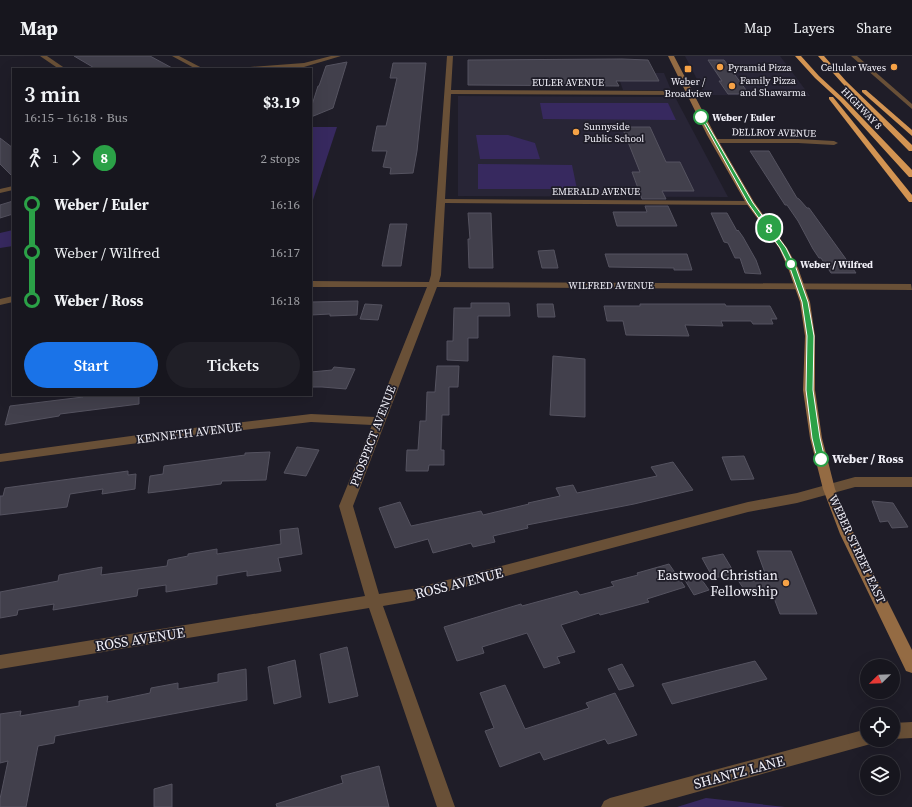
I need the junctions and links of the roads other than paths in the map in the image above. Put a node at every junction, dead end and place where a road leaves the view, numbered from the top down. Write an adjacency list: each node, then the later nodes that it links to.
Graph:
1 (43, 56): 11 (street)
2 (175, 56): 12 (street)
3 (338, 56): 10 (street)
4 (450, 56): 17 (street, PROSPECT AVENUE)
5 (671, 56): 18 (main road, WEBER STREET EAST)
6 (798, 56): 14 (highway, HIGHWAY 8)
7 (820, 56): 23 (highway)
8 (826, 56): 15 (highway, HIGHWAY 8)
9 (854, 56): 19 (street)
10 (305, 67): 13 (street)
11 (61, 68)
12 (199, 68)
13 (278, 68)
14 (817, 77): 24 (highway, HIGHWAY 8); 27 (highway)
15 (854, 82)
16 (860, 87): 20 (highway, HIGHWAY 8)
17 (447, 92): 18 (street, EULER AVENUE); 28 (street, PROSPECT AVENUE)
18 (689, 93): 21 (main road, WEBER STREET EAST)
19 (910, 105)
20 (912, 134)
21 (715, 141): 22 (street, DELLROY AVENUE); 29 (main road, WEBER STREET EAST)
22 (834, 143)
23 (912, 148)
24 (912, 175)
25 (12, 188): 26 (street)
26 (0, 191)
27 (912, 200)
28 (442, 201): 29 (street, EMERALD AVENUE); 31 (street, PROSPECT AVENUE)
29 (750, 203): 32 (main road, WEBER STREET EAST)
30 (312, 284): 31 (street, WILFRED AVENUE)
31 (434, 284): 32 (street, WILFRED AVENUE); 36 (street, PROSPECT AVENUE)
32 (800, 286): 33 (street, WILFRED AVENUE); 39 (main road, WEBER STREET EAST)
33 (911, 287)
34 (12, 300): 35 (street)
35 (0, 302)
36 (379, 421): 37 (street, KENNETH AVENUE); 40 (street, PROSPECT AVENUE)
37 (0, 458)
38 (912, 482): 39 (street, ROSS AVENUE)
39 (829, 489): 40 (street, ROSS AVENUE); 42 (main road, WEBER STREET EAST)
40 (376, 602): 41 (street, ROSS AVENUE); 46 (street, PROSPECT AVENUE)
41 (0, 662)
42 (912, 666)
43 (912, 730): 44 (street)
44 (900, 731)
45 (860, 740): 47 (street, SHANTZ LANE)
46 (446, 807)
47 (610, 807)

